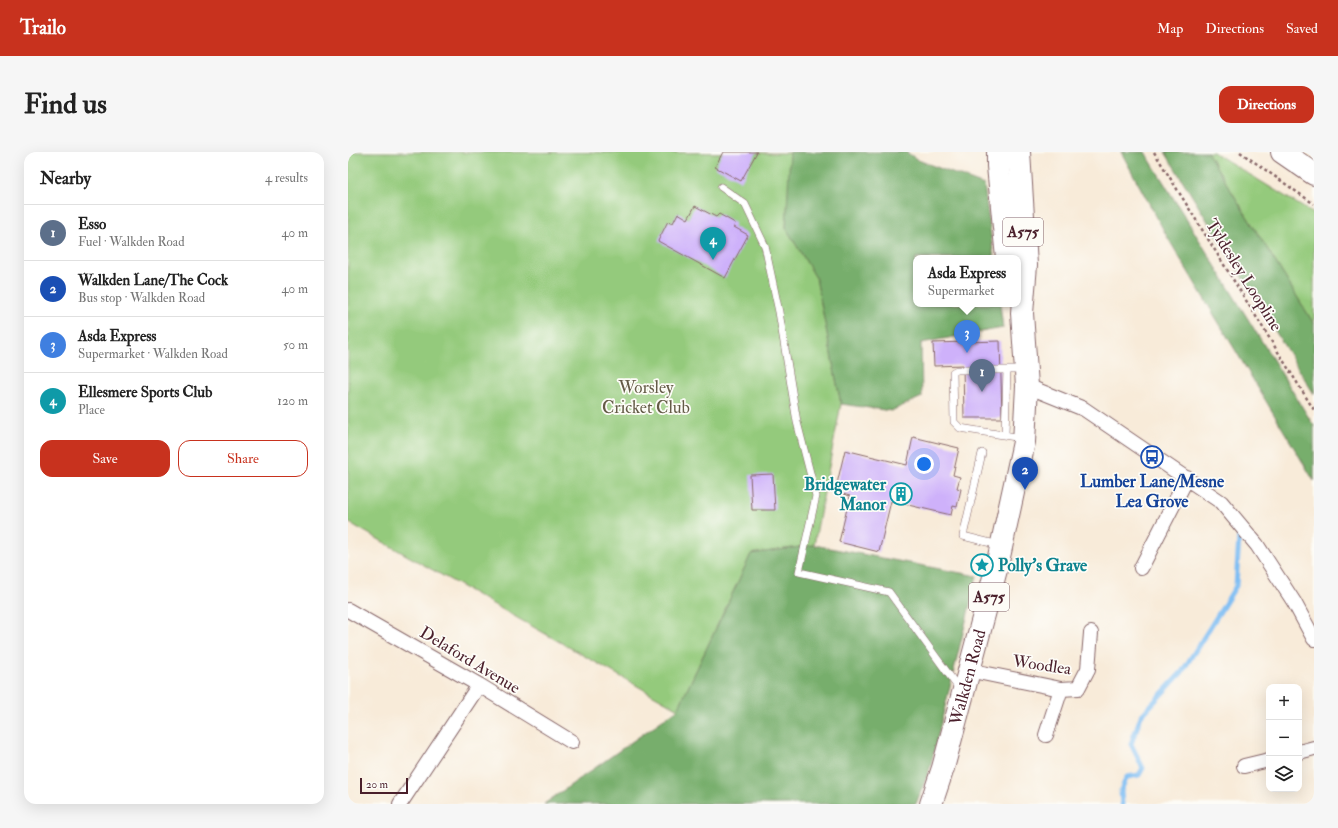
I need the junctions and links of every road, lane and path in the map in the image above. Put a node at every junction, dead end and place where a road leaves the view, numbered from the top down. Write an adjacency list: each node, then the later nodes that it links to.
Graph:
1 (998, 152): 11 (highway, A575)
2 (1019, 152): 12 (highway, Walkden Road / A575)
3 (1154, 152): 15 (path, Tyldesley Loopline)
4 (1240, 152): 10 (path)
5 (1282, 152): 8 (highway)
6 (1303, 152): 7 (highway)
7 (1314, 160)
8 (1314, 174)
9 (722, 187): 27 (lane)
10 (1314, 204)
11 (1007, 255)
12 (1021, 299)
13 (1020, 307): 14 (highway, Walkden Road / A575)
14 (1020, 375): 16 (highway, Walkden Road / A575); 16 (lane); 18 (street)
15 (1314, 410)
16 (1014, 437): 19 (highway, Walkden Road / A575)
17 (982, 453): 19 (lane)
18 (1187, 478): 20 (street); 23 (street)
19 (1002, 545): 24 (highway, Walkden Road / A575)
20 (1141, 568)
21 (348, 610): 25 (street, Delaford Avenue)
22 (1091, 633): 26 (street, Woodlea)
23 (1314, 639)
24 (968, 670): 26 (street, Woodlea); 27 (highway, Walkden Road / A575)
25 (479, 685): 29 (street, Delaford Avenue); 34 (street)
26 (1061, 689): 28 (street)
27 (962, 693): 35 (highway, Walkden Road / A575)
28 (1046, 735)
29 (572, 742)
30 (1314, 748): 31 (street)
31 (1302, 751)
32 (1266, 761): 33 (street)
33 (1244, 766)
34 (400, 804)
35 (930, 804)

